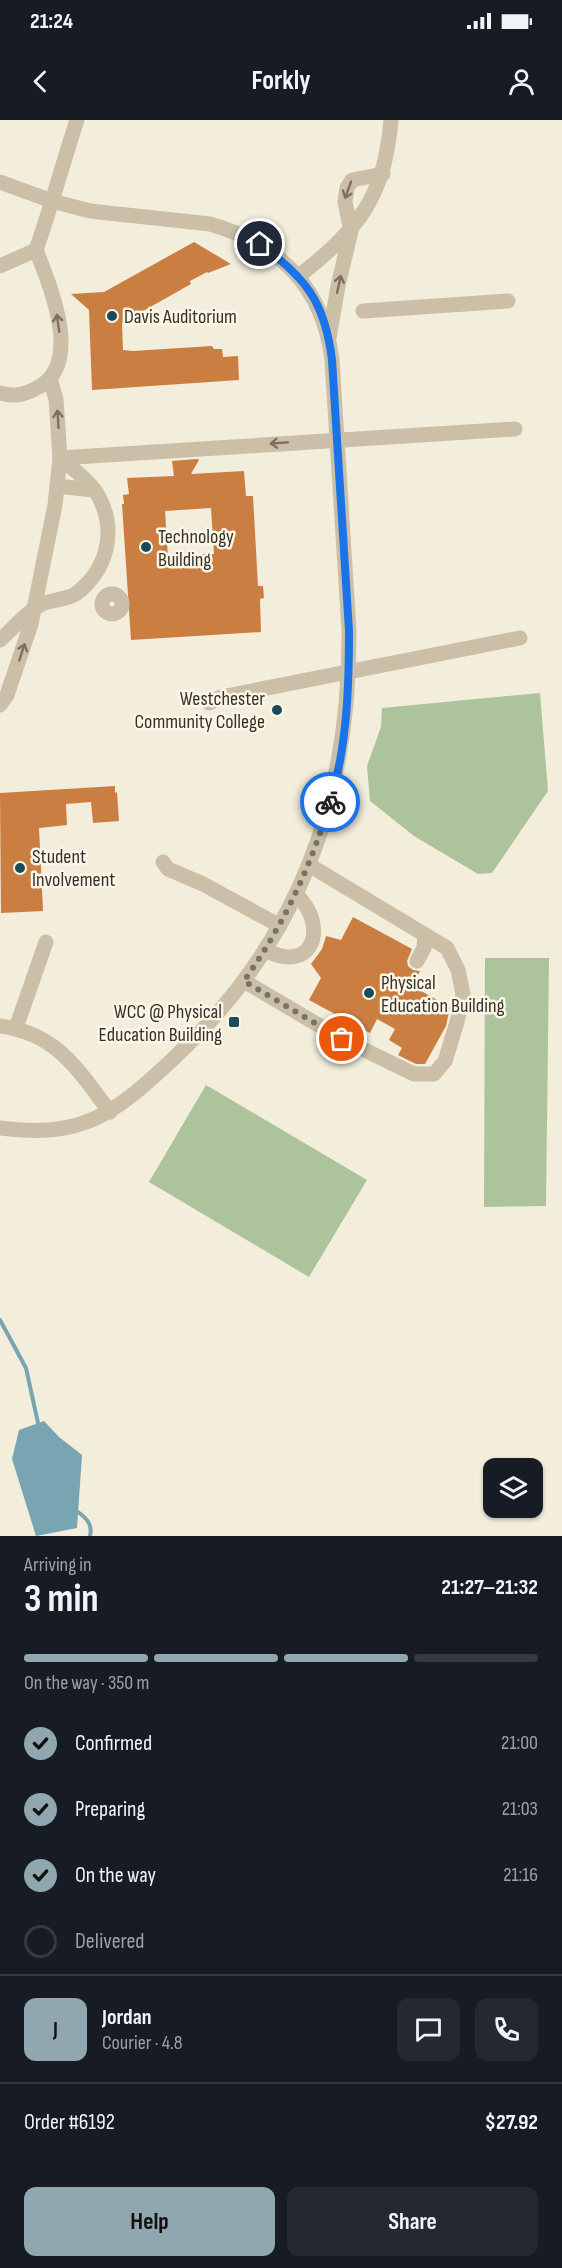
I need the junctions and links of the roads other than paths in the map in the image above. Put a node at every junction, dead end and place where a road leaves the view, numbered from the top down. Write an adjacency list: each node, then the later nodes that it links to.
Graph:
1 (77, 120): 5 (street)
2 (391, 120): 3 (street)
3 (383, 174): 6 (street); 6 (street, one-way to 6)
4 (0, 182): 5 (street)
5 (52, 201): 7 (street); 9 (street)
6 (351, 231): 9 (street); 12 (street, one-way to 6)
7 (36, 250): 8 (street); 13 (street, one-way to 7)
8 (0, 266)
9 (300, 276): 12 (street)
10 (508, 301): 11 (street)
11 (363, 311)
12 (329, 338): 16 (street)
13 (50, 379): 14 (street); 17 (street, one-way to 13)
14 (0, 393)
15 (515, 429): 16 (street)
16 (337, 439): 17 (street, one-way to 17); 25 (street)
17 (60, 458): 18 (street); 19 (street)
18 (57, 486): 19 (street); 22 (street)
19 (93, 490): 20 (street)
20 (75, 595): 21 (street); 22 (street)
21 (102, 601)
22 (33, 610): 24 (street); 27 (street, one-way to 22)
23 (520, 638): 25 (street)
24 (0, 640)
25 (349, 672): 26 (street); 29 (street)
26 (209, 703)
27 (0, 705)
28 (163, 862): 31 (street)
29 (309, 865): 30 (street); 32 (street)
30 (297, 895): 31 (street); 34 (street)
31 (280, 926): 34 (street)
32 (425, 935): 35 (street); 36 (street)
33 (46, 942): 38 (street)
34 (265, 950): 36 (street)
35 (417, 961)
36 (244, 981): 39 (street)
37 (0, 1026): 38 (street)
38 (16, 1028): 39 (street)
39 (110, 1112): 40 (street)
40 (0, 1128)

